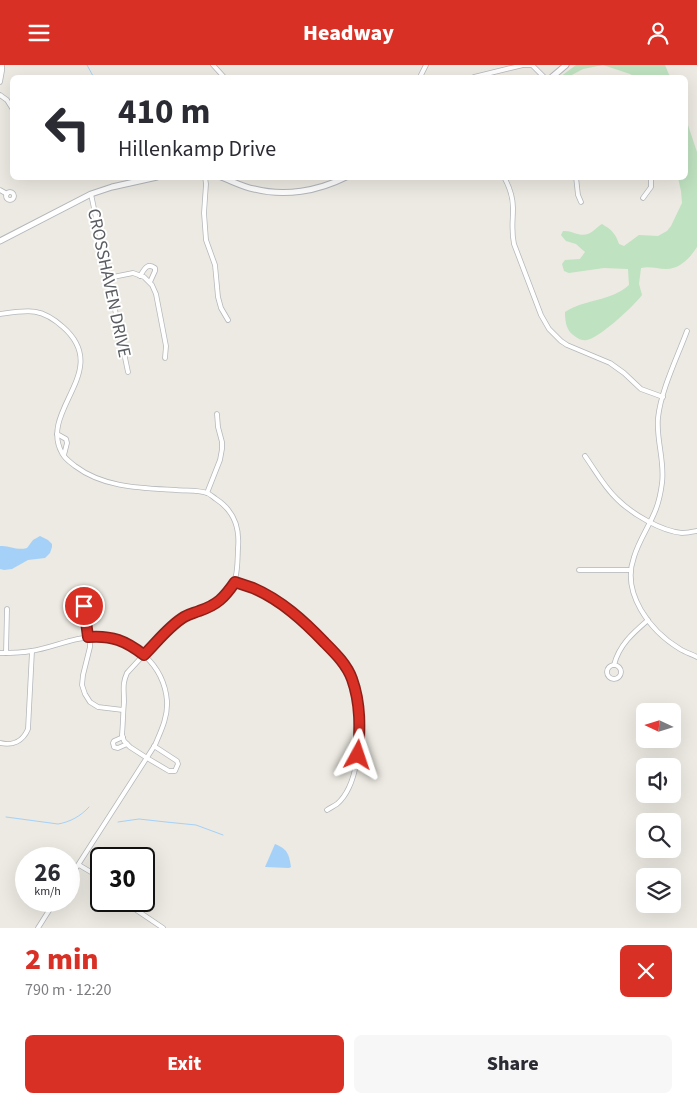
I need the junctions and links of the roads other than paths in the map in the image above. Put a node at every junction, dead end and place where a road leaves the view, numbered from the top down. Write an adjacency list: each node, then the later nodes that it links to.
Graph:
1 (2, 65): 8 (street)
2 (213, 65): 4 (street)
3 (566, 65): 7 (street)
4 (222, 75)
5 (482, 75): 6 (street)
6 (542, 75)
7 (554, 75)
8 (0, 82)
9 (0, 95): 10 (street)
10 (10, 105)
11 (144, 180): 20 (street)
12 (205, 180): 28 (street)
13 (229, 180): 14 (street)
14 (338, 180)
15 (505, 180): 32 (street)
16 (576, 180): 22 (street)
17 (651, 180): 21 (street)
18 (0, 190): 19 (street)
19 (7, 194)
20 (91, 194): 23 (street); 25 (street, CROSSHAVEN DRIVE)
21 (643, 198)
22 (581, 201)
23 (0, 241)
24 (140, 276): 25 (street); 26 (street); 26 (street)
25 (108, 277): 31 (street, CROSSHAVEN DRIVE)
26 (150, 282): 30 (street)
27 (0, 313): 34 (street)
28 (228, 321)
29 (687, 331): 32 (street)
30 (166, 358)
31 (128, 372)
32 (663, 397): 38 (street)
33 (217, 414): 37 (street)
34 (57, 434): 35 (street); 35 (street)
35 (64, 455): 37 (street)
36 (585, 456): 38 (street)
37 (208, 493): 42 (street)
38 (649, 522): 39 (street); 41 (street)
39 (697, 531)
40 (580, 569): 41 (street)
41 (630, 570): 45 (street)
42 (235, 582): 50 (street); 59 (street)
43 (82, 591): 46 (street)
44 (7, 609): 49 (street)
45 (648, 620): 51 (street); 52 (street)
46 (89, 637): 47 (street); 50 (street); 53 (street)
47 (32, 651): 49 (street); 55 (street)
48 (0, 653): 49 (street)
49 (6, 653)
50 (144, 655): 53 (street); 57 (street)
51 (697, 657)
52 (614, 665)
53 (123, 710): 54 (street)
54 (123, 737): 56 (street); 56 (street)
55 (0, 743)
56 (127, 744): 58 (street)
57 (154, 746): 58 (street); 58 (street)
58 (147, 758): 60 (street)
59 (327, 810)
60 (80, 862)
61 (48, 912): 63 (street)
62 (140, 912): 64 (street)
63 (38, 928)
64 (164, 928)

